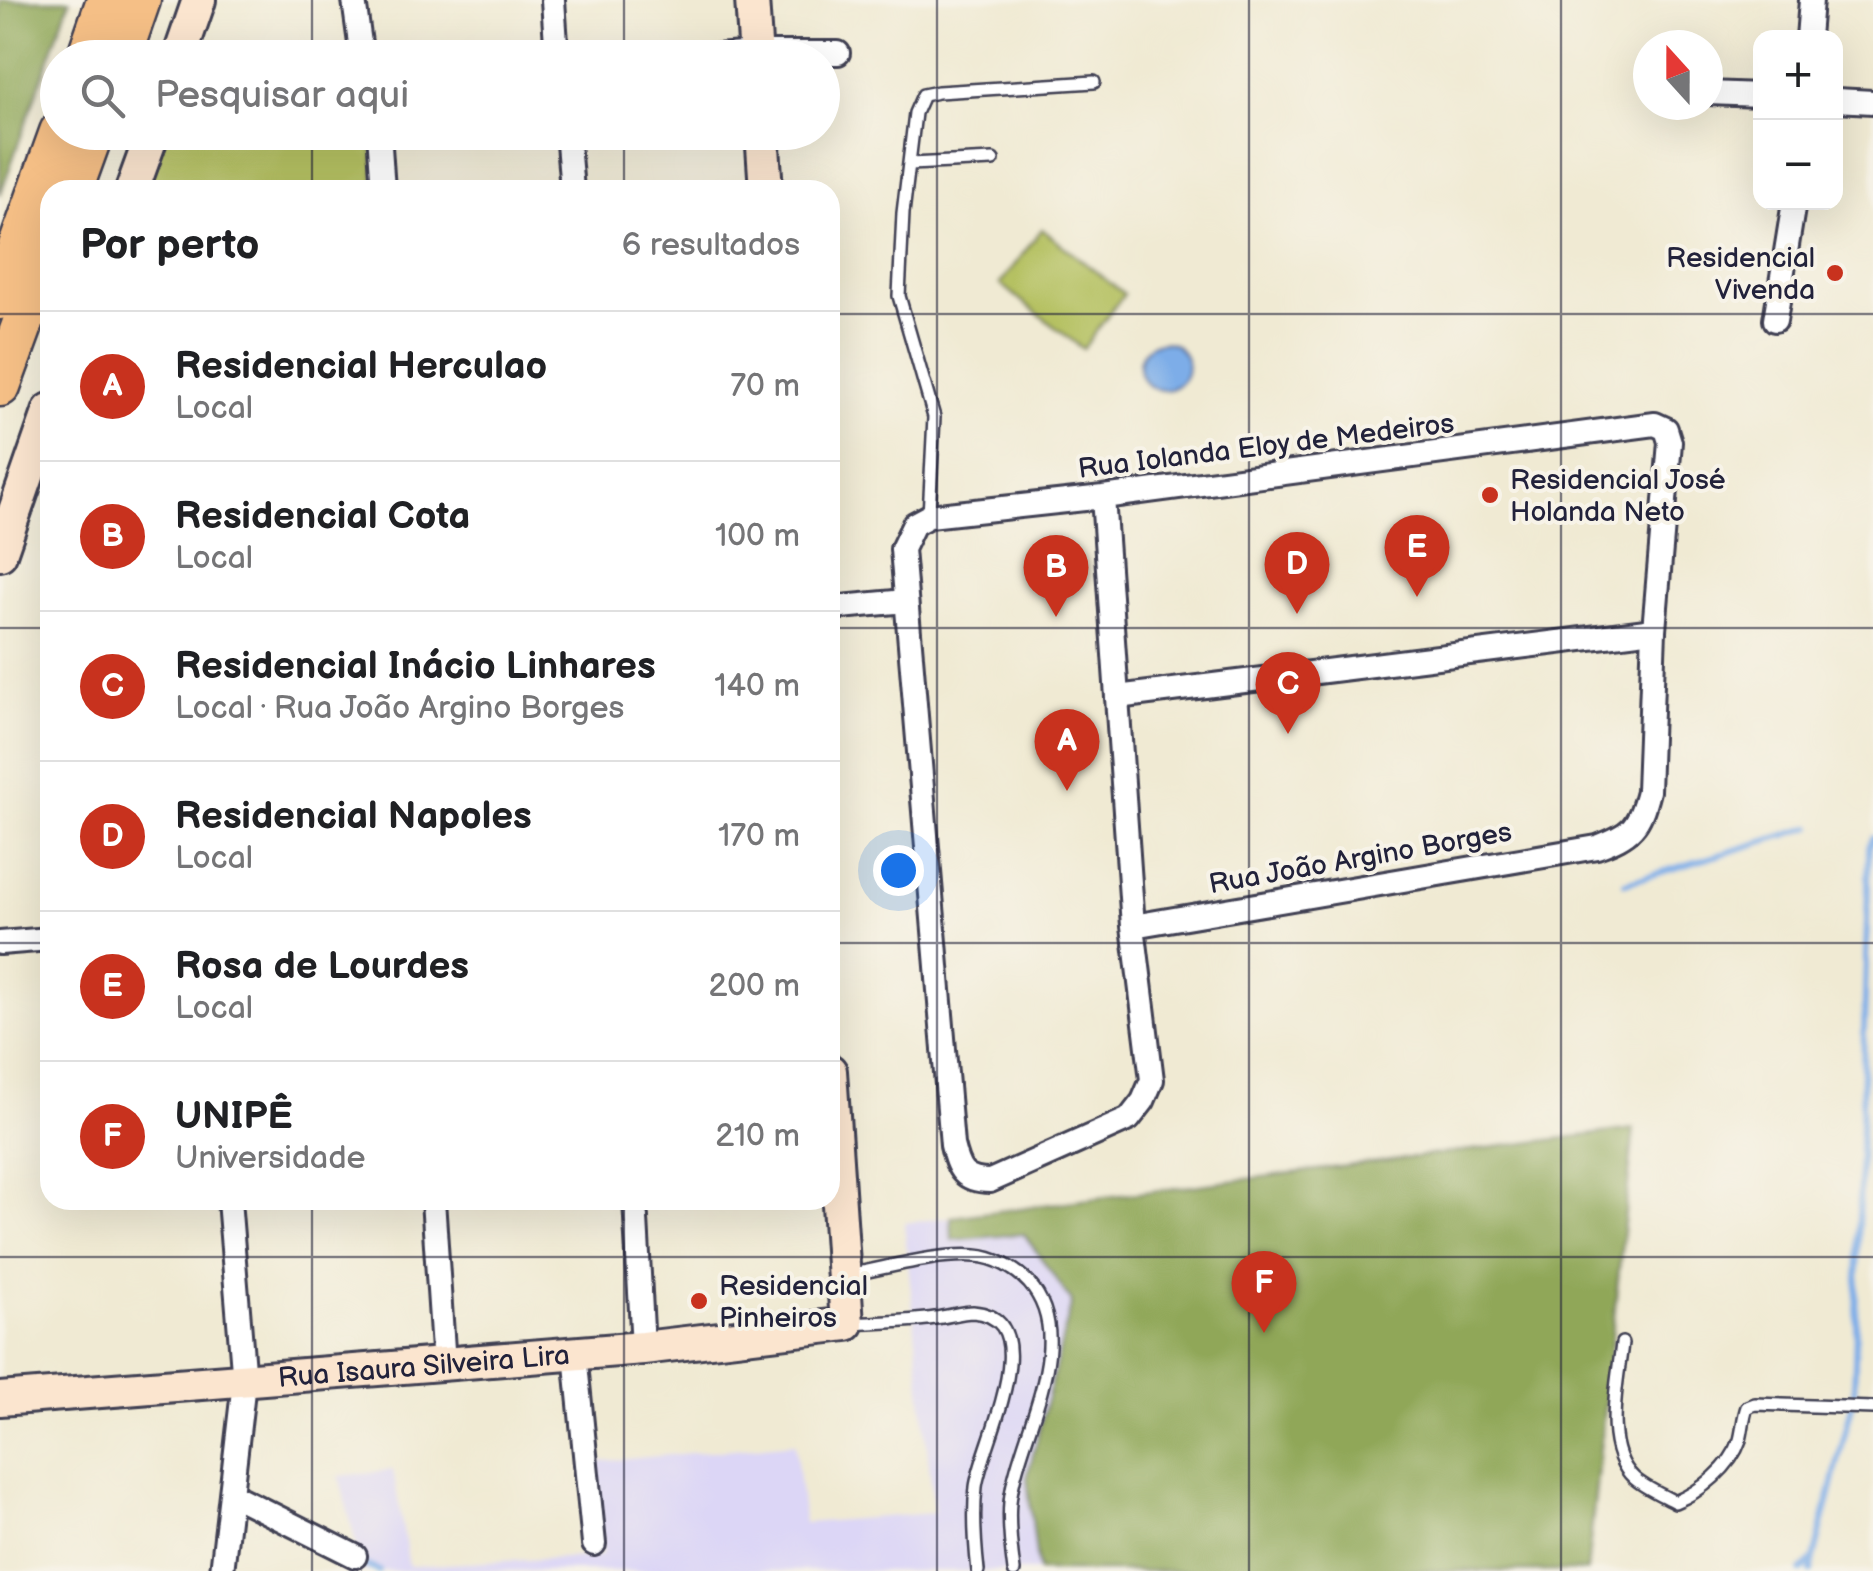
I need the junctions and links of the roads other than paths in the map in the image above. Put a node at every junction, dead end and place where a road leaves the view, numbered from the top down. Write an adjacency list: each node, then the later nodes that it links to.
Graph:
1 (108, 0): 9 (highway)
2 (140, 0): 10 (highway)
3 (199, 0): 11 (main road)
4 (354, 0): 12 (street)
5 (554, 0): 13 (street)
6 (752, 0): 14 (main road)
7 (1811, 0): 8 (street)
8 (1809, 30)
9 (94, 40)
10 (126, 40)
11 (186, 40)
12 (360, 40)
13 (556, 40)
14 (755, 40)
15 (1094, 82): 27 (lane)
16 (1723, 93): 17 (street)
17 (1753, 95)
18 (1843, 100): 19 (street)
19 (1873, 102)
20 (53, 150): 28 (highway)
21 (86, 150): 29 (highway)
22 (146, 150): 30 (main road)
23 (381, 150): 31 (street)
24 (569, 150): 32 (street)
25 (763, 150): 33 (main road)
26 (993, 160): 27 (lane)
27 (910, 164): 42 (lane)
28 (43, 180)
29 (76, 180)
30 (136, 180)
31 (383, 180)
32 (571, 180)
33 (765, 180)
34 (40, 187): 37 (highway)
35 (1793, 210): 38 (street)
36 (40, 276): 39 (highway)
37 (0, 298)
38 (1774, 320)
39 (0, 386)
40 (40, 439): 43 (main road)
41 (1104, 496): 42 (street, Rua Iolanda Eloy de Medeiros); 46 (street, Rua Iolanda Eloy de Medeiros); 47 (street)
42 (929, 516): 44 (street)
43 (0, 554)
44 (906, 601): 45 (street); 48 (street)
45 (840, 607)
46 (1654, 630): 47 (street); 48 (street, Rua João Argino Borges)
47 (1117, 697): 48 (street)
48 (1133, 926)
49 (40, 940): 50 (street)
50 (0, 942)
51 (230, 1210): 61 (street)
52 (434, 1210): 60 (street)
53 (636, 1210): 58 (street)
54 (840, 1210): 55 (main road)
55 (844, 1276): 56 (main road); 69 (lane)
56 (846, 1324): 58 (main road, Rua Isaura Silveira Lira); 68 (lane)
57 (1622, 1342): 63 (lane)
58 (644, 1348): 59 (main road, Rua Isaura Silveira Lira)
59 (575, 1354): 60 (main road, Rua Isaura Silveira Lira); 65 (street)
60 (444, 1365): 61 (main road, Rua Isaura Silveira Lira)
61 (244, 1382): 62 (main road, Rua Isaura Silveira Lira); 64 (street)
62 (0, 1399)
63 (1867, 1408)
64 (234, 1495): 66 (street); 67 (street)
65 (594, 1544)
66 (355, 1556)
67 (222, 1571)
68 (978, 1571)
69 (1014, 1571)

